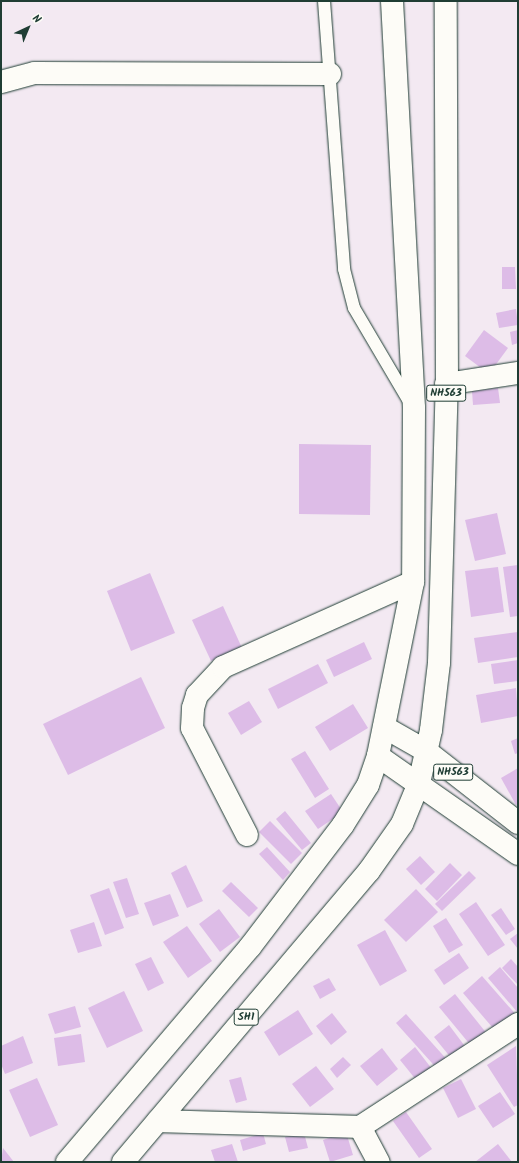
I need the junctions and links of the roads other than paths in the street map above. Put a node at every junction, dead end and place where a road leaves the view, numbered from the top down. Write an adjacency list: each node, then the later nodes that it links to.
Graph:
1 (324, 1): 4 (lane)
2 (392, 1): 8 (main road, NH563)
3 (446, 1): 7 (main road, NH563)
4 (330, 74): 5 (main road); 8 (lane)
5 (1, 82)
6 (518, 373): 7 (main road)
7 (446, 384): 11 (main road, NH563)
8 (414, 408): 9 (main road, NH563)
9 (413, 582): 10 (main road, NH563); 15 (main road)
10 (384, 727): 11 (main road, NH563); 12 (main road, NH563)
11 (426, 751): 13 (main road, NH563); 14 (main road, NH563)
12 (378, 756): 13 (main road, NH563); 20 (main road)
13 (419, 783): 16 (main road, NH563); 18 (main road, SH1)
14 (518, 823)
15 (247, 835)
16 (518, 854)
17 (518, 1024): 19 (main road)
18 (158, 1121): 19 (main road); 21 (main road, SH1)
19 (360, 1127): 22 (main road)
20 (67, 1162)
21 (123, 1162)
22 (379, 1162)

